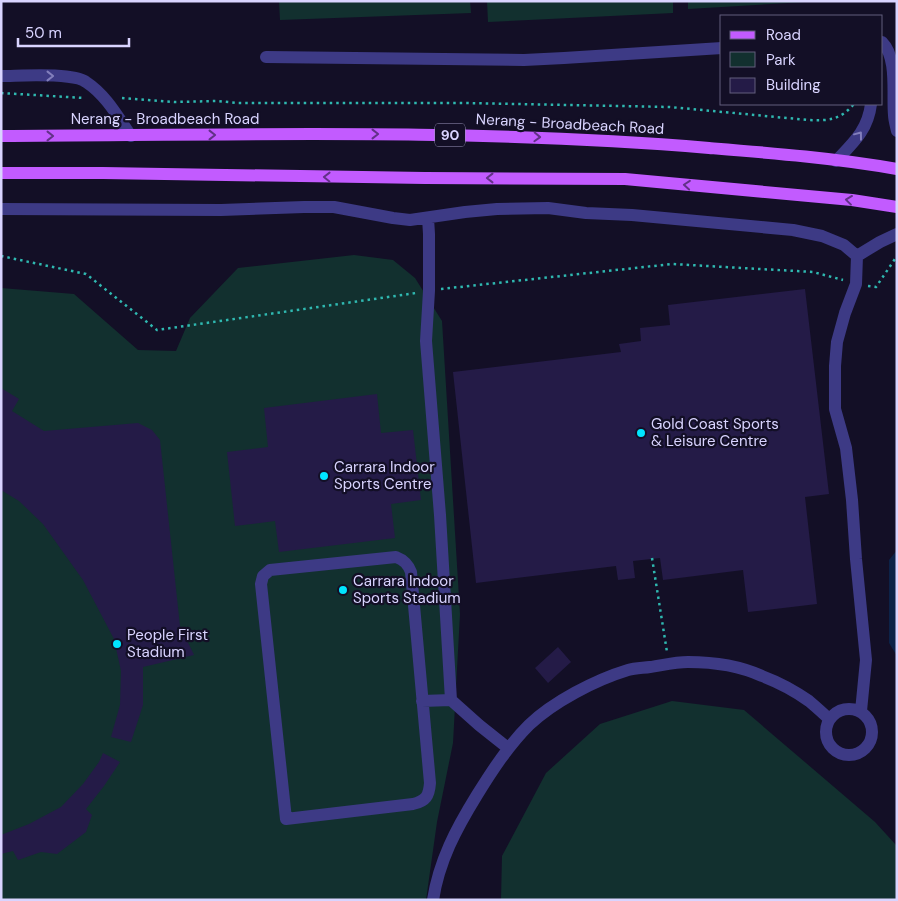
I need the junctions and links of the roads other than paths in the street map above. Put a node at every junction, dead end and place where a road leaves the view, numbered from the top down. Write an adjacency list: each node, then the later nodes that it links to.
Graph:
1 (883, 43): 6 (street)
2 (720, 48): 3 (street)
3 (266, 57)
4 (1, 76): 8 (street, one-way to 8)
5 (871, 105): 9 (street, one-way to 5)
6 (897, 131)
7 (1, 136): 8 (main road, Nerang - Broadbeach Road / 90, one-way to 8)
8 (131, 136): 9 (main road, Nerang - Broadbeach Road / 90, one-way to 9)
9 (836, 161): 10 (main road, Nerang - Broadbeach Road / 90)
10 (897, 169)
11 (1, 173): 12 (main road, one-way to 11)
12 (897, 207)
13 (1, 209): 14 (street)
14 (428, 218): 16 (street); 18 (street)
15 (897, 234): 16 (street)
16 (857, 256): 19 (street)
17 (422, 700): 17 (street); 18 (street)
18 (450, 700): 21 (street)
19 (861, 711): 20 (street); 20 (street)
20 (829, 718): 21 (street)
21 (508, 748): 22 (street)
22 (433, 900)

